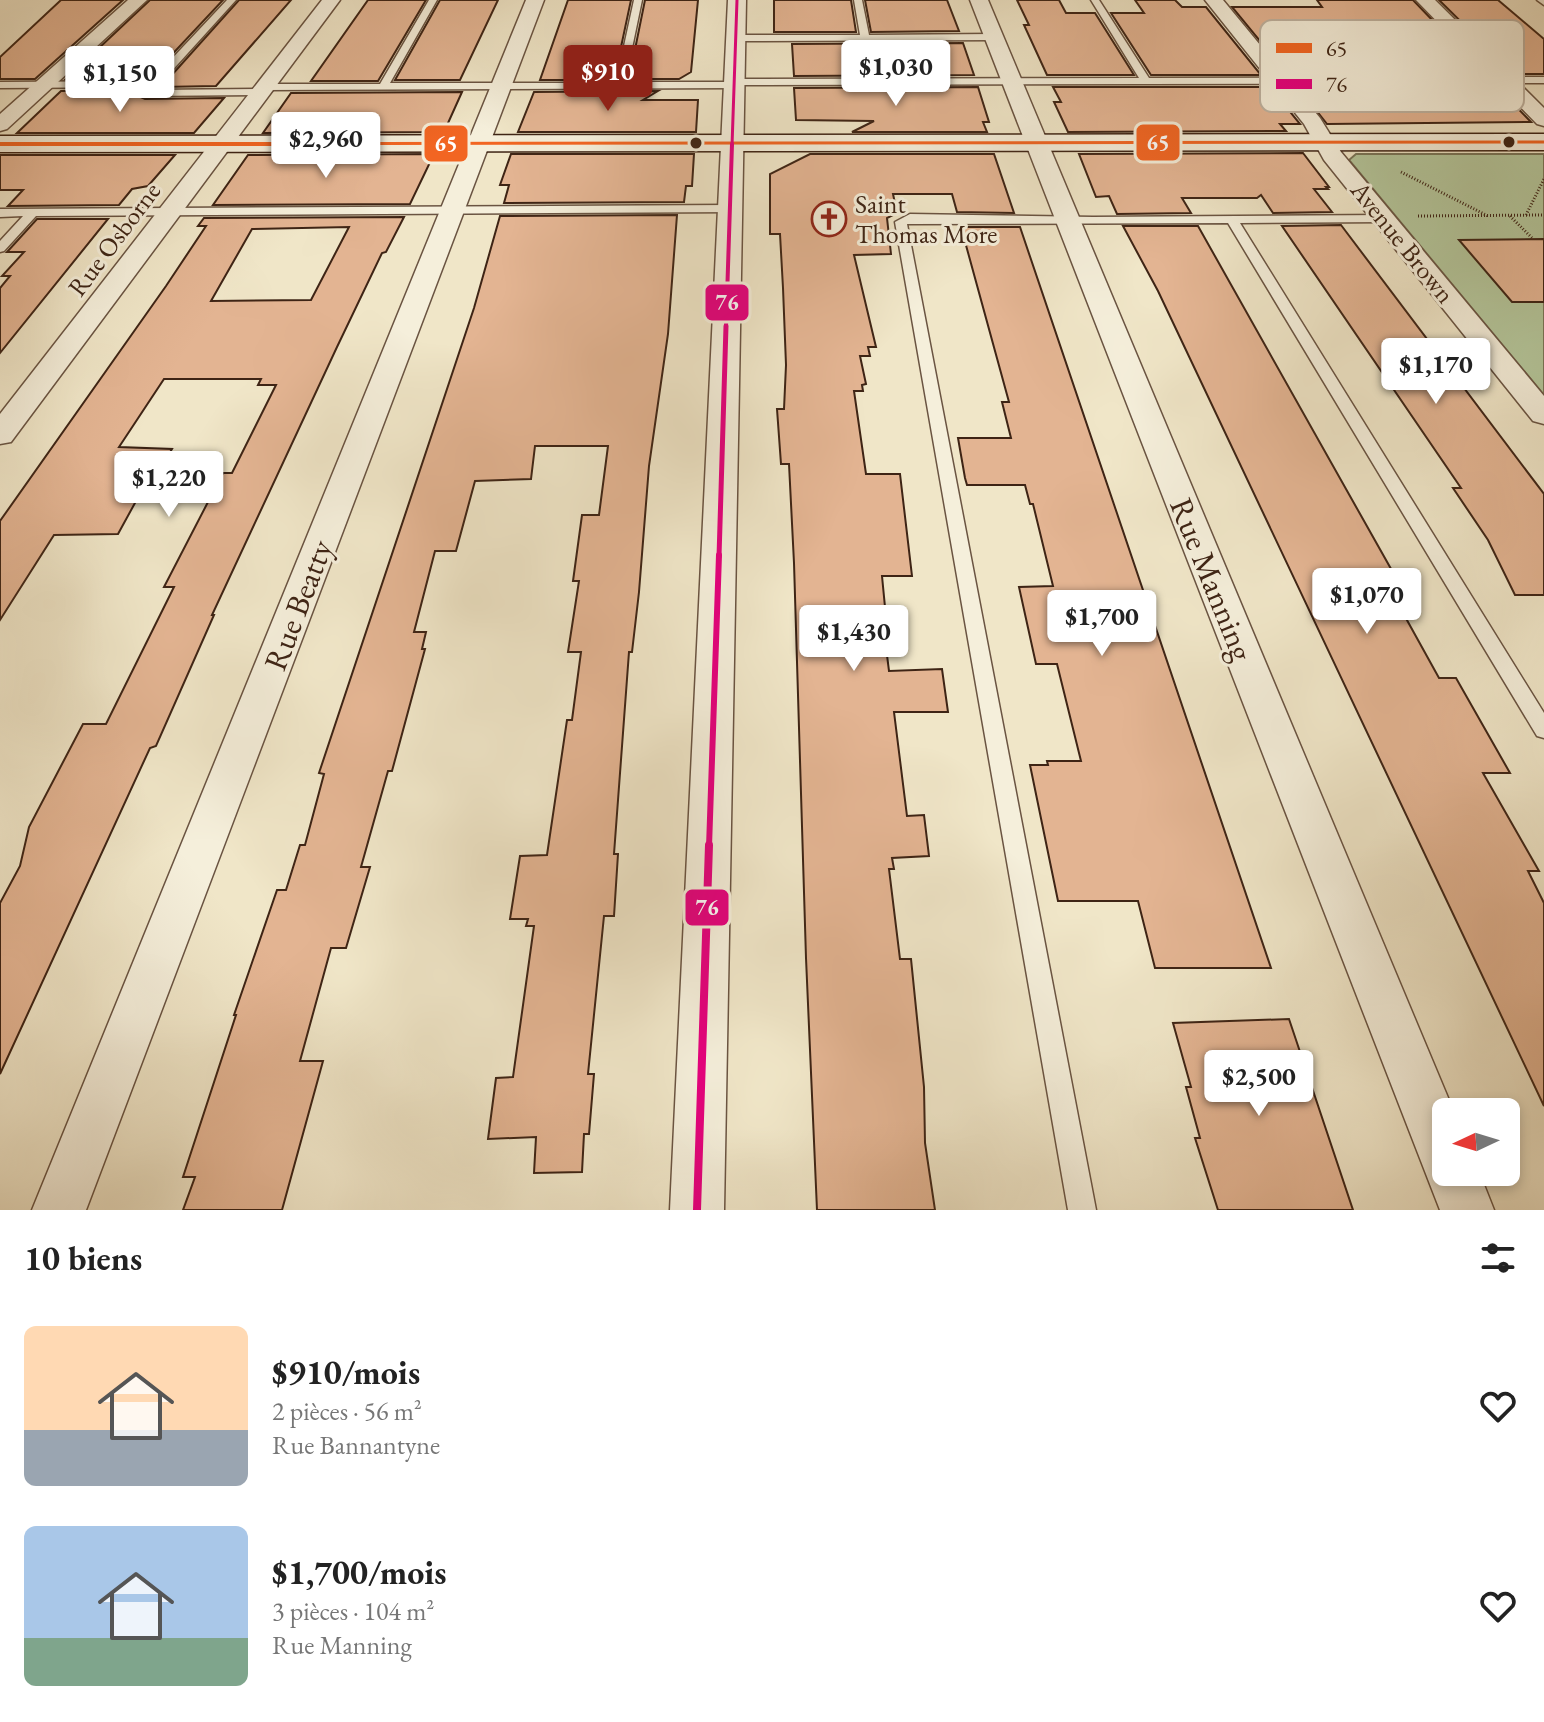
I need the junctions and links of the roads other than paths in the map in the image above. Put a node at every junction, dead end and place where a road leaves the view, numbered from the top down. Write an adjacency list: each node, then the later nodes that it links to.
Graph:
1 (138, 0): 23 (street)
2 (232, 0): 24 (lane)
3 (331, 0): 30 (street, Rue Osborne)
4 (433, 0): 28 (lane)
5 (535, 0): 29 (street, Rue Beatty)
6 (638, 0): 27 (lane)
7 (737, 0): 16 (street)
8 (858, 0): 14 (lane)
9 (979, 0): 15 (street, Rue Manning)
10 (1095, 0): 18 (lane)
11 (1214, 0): 17 (street, Avenue Brown)
12 (1425, 0): 13 (street)
13 (1444, 20)
14 (865, 37): 15 (lane); 16 (lane)
15 (994, 37): 22 (street, Rue Manning)
16 (736, 38): 25 (street)
17 (1260, 56)
18 (1145, 80): 19 (lane); 22 (lane)
19 (1260, 80)
20 (1524, 80): 21 (lane)
21 (1544, 80)
22 (1011, 81): 25 (lane); 36 (street, Rue Manning)
23 (45, 84): 24 (lane); 26 (lane); 34 (street)
24 (154, 84): 30 (lane)
25 (735, 84): 27 (lane); 35 (street)
26 (0, 85)
27 (620, 85): 29 (lane)
28 (384, 86): 29 (lane); 30 (lane)
29 (501, 86): 37 (street, Rue Beatty)
30 (263, 90): 40 (street, Rue Osborne)
31 (1524, 101): 33 (street)
32 (1303, 112): 38 (street, Avenue Brown)
33 (1544, 120)
34 (0, 125)
35 (733, 141): 36 (street); 37 (street); 42 (street)
36 (1037, 141): 38 (street); 48 (street, Rue Manning)
37 (480, 142): 40 (street); 43 (street, Rue Beatty)
38 (1325, 142): 39 (street); 47 (street, Avenue Brown)
39 (1544, 142)
40 (221, 143): 41 (street); 44 (street, Rue Osborne)
41 (0, 144)
42 (730, 209): 43 (lane); 57 (street)
43 (453, 210): 44 (lane); 56 (street, Rue Beatty)
44 (170, 212): 46 (lane); 52 (street, Rue Osborne)
45 (0, 213): 46 (lane)
46 (33, 213): 50 (lane)
47 (1385, 218): 49 (lane); 51 (street, Avenue Brown)
48 (1067, 219): 49 (lane); 54 (street, Rue Manning); 58 (lane)
49 (1232, 220): 53 (lane)
50 (0, 248)
51 (1544, 415)
52 (0, 435)
53 (1544, 730)
54 (1432, 1122)
55 (1458, 1186): 59 (street)
56 (59, 1210)
57 (697, 1210)
58 (1082, 1210)
59 (1467, 1210)

